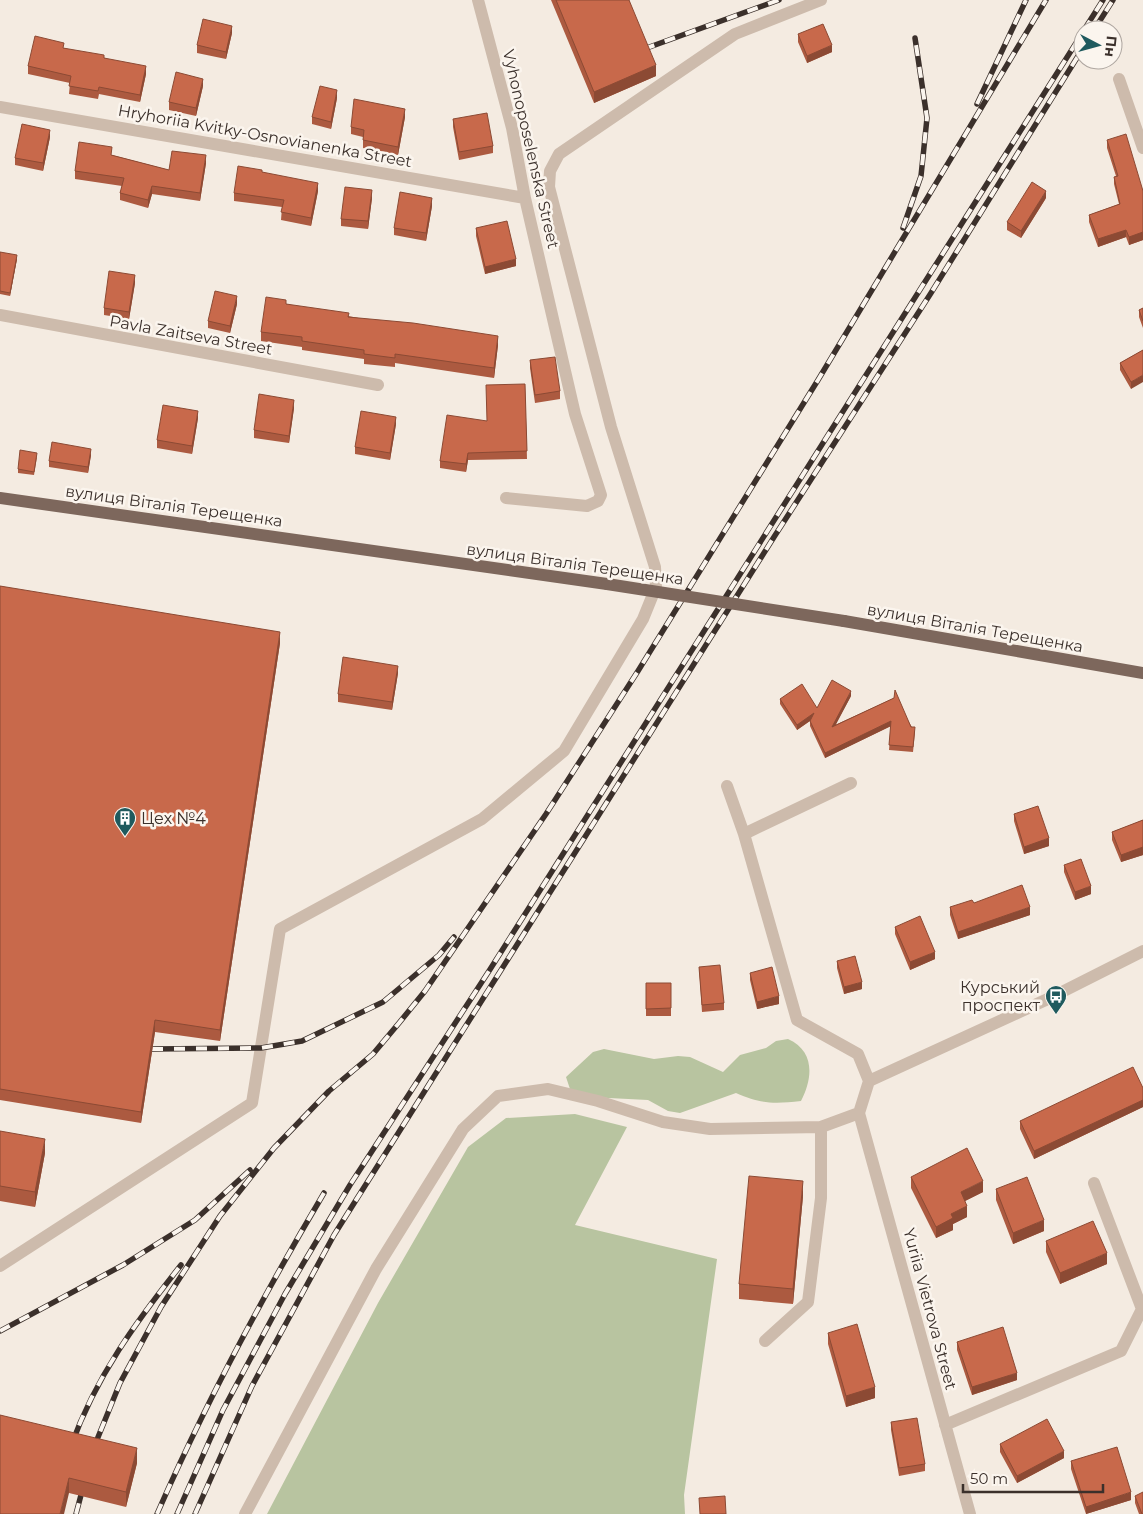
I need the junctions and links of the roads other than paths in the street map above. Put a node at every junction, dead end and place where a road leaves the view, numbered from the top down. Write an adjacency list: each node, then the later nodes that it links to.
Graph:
1 (478, 0): 6 (street, Vyhonoposelenska Street)
2 (821, 0): 20 (street)
3 (1119, 79): 5 (street)
4 (0, 106): 6 (street, Hryhoriia Kvitky-Osnovianenka Street)
5 (1143, 148)
6 (525, 198): 10 (street, Vyhonoposelenska Street)
7 (0, 315): 8 (street, Pavla Zaitseva Street)
8 (378, 385)
9 (0, 498): 11 (main road, вулиця Віталія Терещенка, bridge)
10 (506, 498)
11 (1143, 673)
12 (851, 783): 14 (street)
13 (727, 786): 14 (street)
14 (744, 834): 16 (street)
15 (1143, 951): 16 (street)
16 (869, 1081): 17 (street)
17 (859, 1113): 18 (street); 22 (street, Yuriia Vietrova Street)
18 (820, 1127): 21 (street); 23 (street)
19 (1094, 1183): 22 (street)
20 (0, 1266)
21 (765, 1342)
22 (945, 1425): 24 (street, Yuriia Vietrova Street)
23 (245, 1514)
24 (970, 1514)

